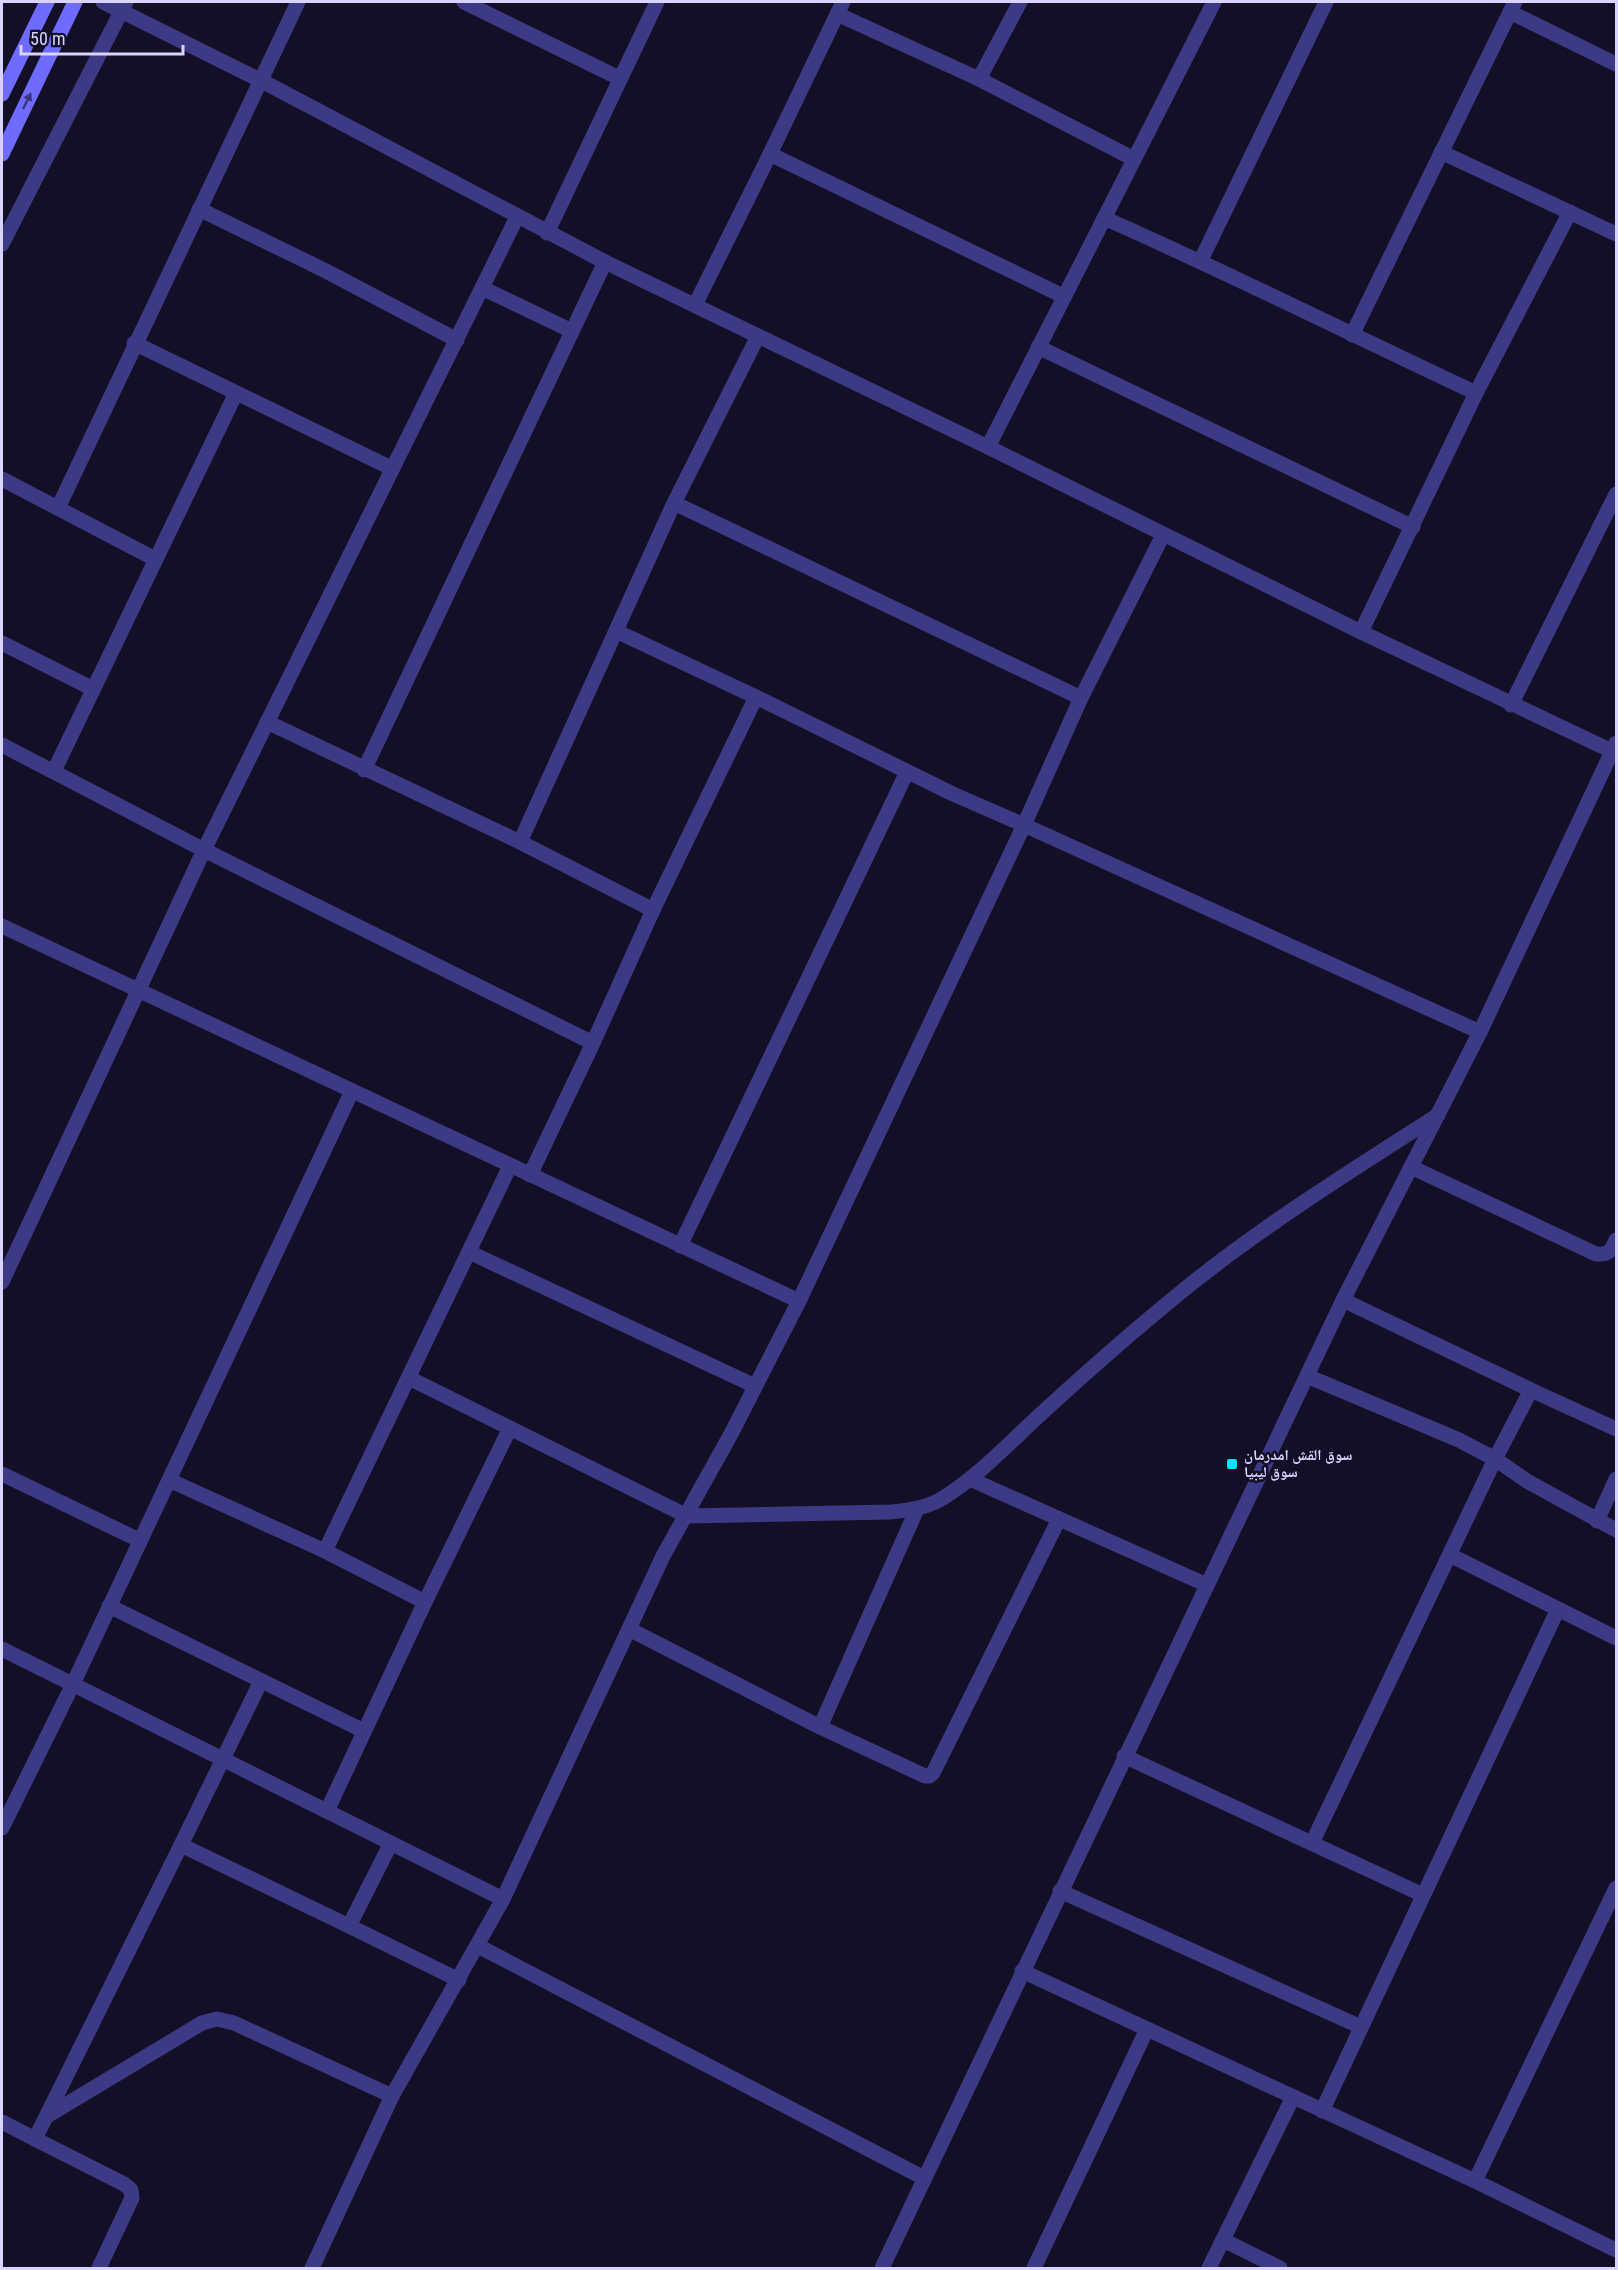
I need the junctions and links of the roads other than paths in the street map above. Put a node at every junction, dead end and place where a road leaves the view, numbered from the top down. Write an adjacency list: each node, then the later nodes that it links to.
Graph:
1 (47, 2): 18 (main road)
2 (56, 2): 10 (main road)
3 (103, 2): 11 (street)
4 (298, 2): 17 (street)
5 (464, 2): 15 (street)
6 (657, 2): 15 (street)
7 (1020, 2): 16 (street)
8 (1214, 2): 22 (street)
9 (1326, 2): 30 (street)
10 (73, 5): 20 (main road, one-way to 10)
11 (124, 6): 17 (street); 29 (street)
12 (1512, 7): 14 (street); 19 (street)
13 (840, 8): 16 (street); 21 (street)
14 (1617, 64)
15 (619, 78): 27 (street)
16 (979, 79): 22 (street)
17 (260, 80): 23 (street); 25 (street)
18 (2, 94)
19 (1441, 152): 24 (street); 36 (street)
20 (2, 154)
21 (770, 154): 33 (street); 34 (street)
22 (1134, 159): 26 (street)
23 (199, 209): 38 (street); 39 (street)
24 (1570, 212): 28 (street); 42 (street)
25 (517, 217): 27 (street); 32 (street)
26 (1104, 218): 30 (street); 33 (street)
27 (547, 233): 31 (street)
28 (1617, 234)
29 (2, 244)
30 (1201, 260): 36 (street)
31 (604, 262): 34 (street); 35 (street)
32 (482, 288): 35 (street); 38 (street)
33 (1063, 296): 40 (street)
34 (695, 305): 37 (street)
35 (572, 330): 62 (street)
36 (1352, 335): 42 (street)
37 (758, 336): 43 (street); 47 (street)
38 (457, 340): 44 (street)
39 (134, 344): 41 (street); 48 (street)
40 (1038, 347): 43 (street); 49 (street)
41 (236, 393): 44 (street); 51 (street)
42 (1476, 393): 49 (street)
43 (988, 447): 50 (street)
44 (391, 468): 59 (street)
45 (2, 479): 48 (street)
46 (1617, 494): 58 (street)
47 (674, 503): 52 (street); 57 (street)
48 (58, 508): 51 (street)
49 (1413, 527): 53 (street)
50 (1163, 535): 53 (street); 57 (street)
51 (155, 559): 55 (street)
52 (615, 631): 56 (street); 66 (street)
53 (1361, 632): 58 (street)
54 (2, 643): 55 (street)
55 (93, 689): 63 (street)
56 (756, 697): 64 (street); 68 (street)
57 (1081, 698): 65 (street)
58 (1512, 705): 61 (street)
59 (267, 722): 62 (street); 67 (street)
60 (2, 745): 63 (street)
61 (1615, 749): 71 (street)
62 (364, 770): 66 (street)
63 (54, 771): 67 (street)
64 (907, 772): 65 (street); 79 (street)
65 (1024, 825): 71 (street); 83 (street)
66 (520, 842): 68 (street)
67 (204, 850): 70 (street); 72 (street)
68 (653, 910): 72 (street)
69 (2, 926): 70 (street)
70 (137, 990): 73 (street); 81 (street)
71 (1480, 1032): 74 (street)
72 (593, 1042): 77 (street)
73 (352, 1091): 75 (street); 94 (street)
74 (1438, 1115): 76 (street); 92 (street)
75 (510, 1166): 77 (street); 80 (street)
76 (1411, 1167): 78 (street); 82 (street)
77 (530, 1175): 79 (street)
78 (1617, 1239)
79 (680, 1246): 83 (street)
80 (469, 1252): 85 (street); 86 (street)
81 (2, 1282)
82 (1343, 1300): 84 (street); 87 (street)
83 (798, 1301): 86 (street)
84 (1307, 1376): 90 (street); 103 (street)
85 (409, 1378): 88 (street); 101 (street)
86 (755, 1386): 96 (street)
87 (1531, 1390): 89 (street); 90 (street)
88 (510, 1428): 96 (street); 104 (street)
89 (1617, 1429)
90 (1495, 1459): 98 (street); 102 (street)
91 (2, 1474): 100 (street)
92 (970, 1479): 95 (street); 97 (street)
93 (1617, 1479): 98 (street)
94 (169, 1480): 100 (street); 101 (street)
95 (916, 1509): 96 (street); 112 (street)
96 (687, 1516): 107 (street)
97 (1059, 1519): 103 (street); 112 (street)
98 (1597, 1521): 99 (street)
99 (1617, 1530)
100 (140, 1540): 105 (street)
101 (324, 1551): 104 (street)
102 (1450, 1556): 106 (street); 120 (street)
103 (1207, 1585): 114 (street)
104 (425, 1602): 113 (street)
105 (109, 1606): 110 (street); 111 (street)
106 (1558, 1609): 108 (street); 124 (street)
107 (629, 1629): 112 (street); 125 (street)
108 (1617, 1638)
109 (2, 1648): 111 (street)
110 (261, 1681): 113 (street); 115 (street)
111 (73, 1684): 115 (street); 116 (street)
112 (820, 1727)
113 (364, 1731): 117 (street)
114 (1124, 1756): 120 (street); 123 (street)
115 (222, 1760): 117 (street); 121 (street)
116 (7, 1803): 118 (street)
117 (327, 1811): 119 (street)
118 (2, 1828)
119 (391, 1843): 125 (street); 126 (street)
120 (1312, 1843): 124 (street)
121 (181, 1845): 126 (street); 135 (street)
122 (1617, 1888): 139 (street)
123 (1060, 1891): 128 (street); 130 (street)
124 (1423, 1895): 130 (street)
125 (503, 1899): 127 (street)
126 (348, 1926): 129 (street)
127 (478, 1946): 129 (street); 138 (street)
128 (1022, 1971): 131 (street); 138 (street)
129 (459, 1980): 132 (street)
130 (1361, 2027): 134 (street)
131 (1147, 2029): 133 (street); 145 (street)
132 (392, 2096): 135 (street); 143 (street)
133 (1293, 2097): 134 (street); 140 (street)
134 (1322, 2110): 139 (street)
135 (47, 2116): 137 (street)
136 (2, 2122): 137 (street)
137 (35, 2139): 142 (street)
138 (924, 2178): 144 (street)
139 (1475, 2181): 141 (street)
140 (1223, 2240): 146 (street); 147 (street)
141 (1617, 2250)
142 (99, 2268)
143 (312, 2268)
144 (882, 2268)
145 (1034, 2268)
146 (1209, 2268)
147 (1280, 2268)

